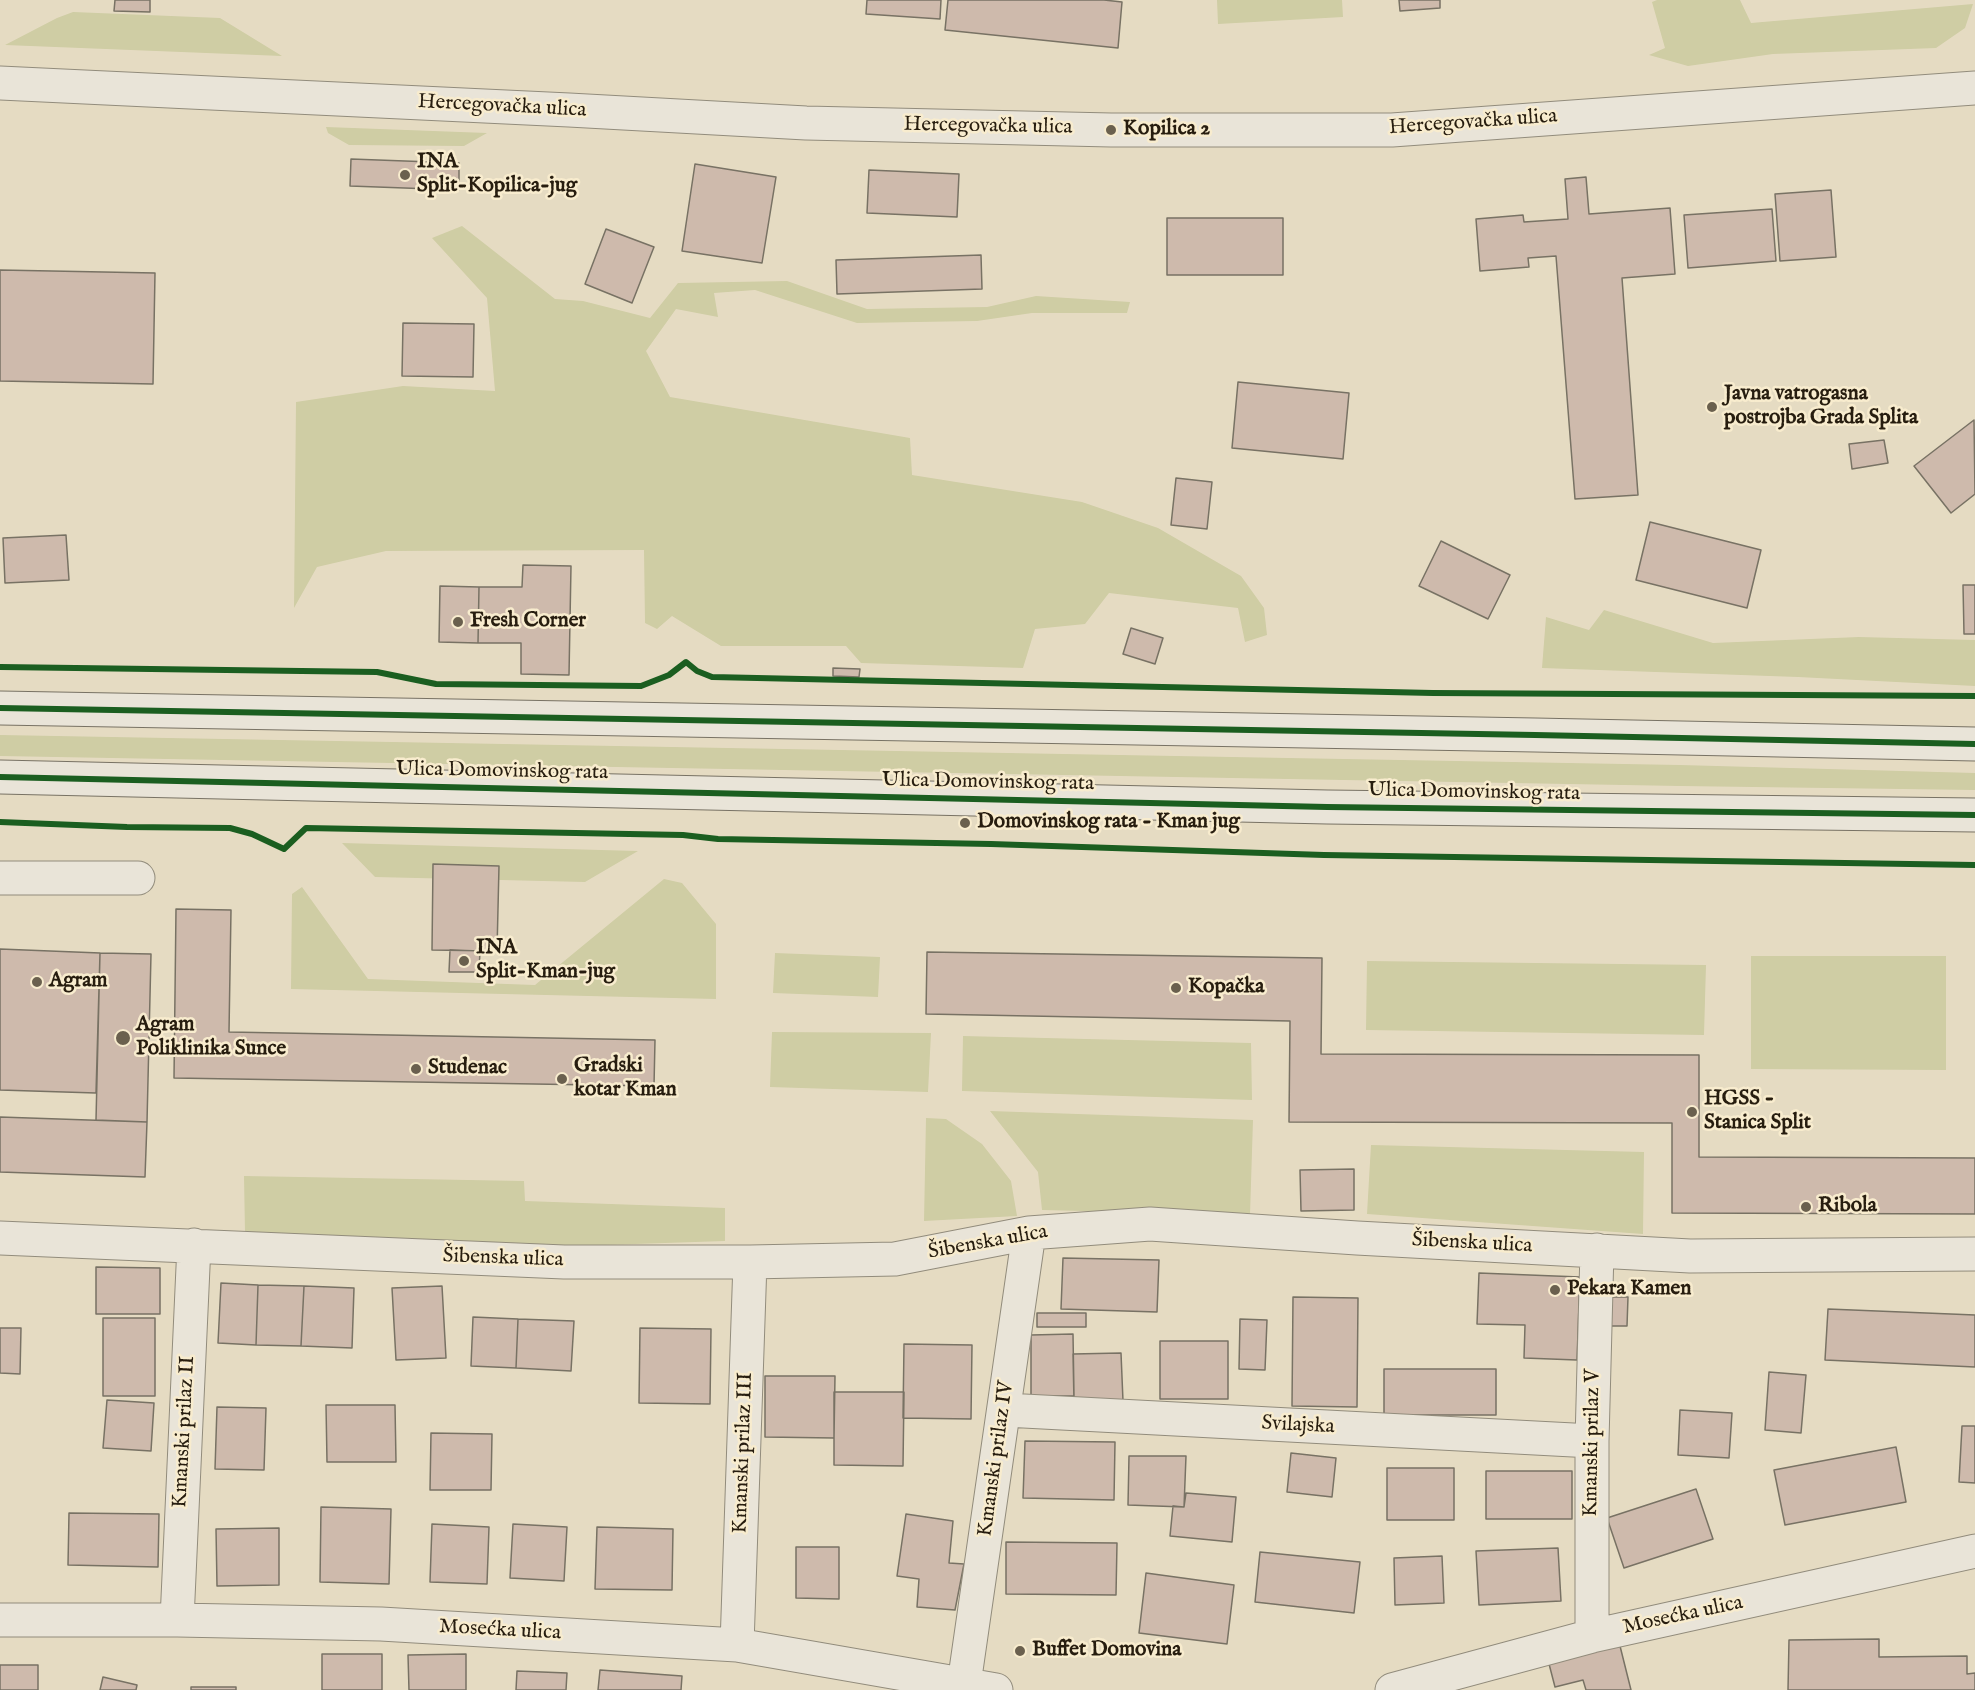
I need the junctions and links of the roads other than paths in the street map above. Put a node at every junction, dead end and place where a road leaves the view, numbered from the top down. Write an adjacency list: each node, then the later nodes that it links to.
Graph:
1 (0, 83): 2 (street, Hercegovačka ulica)
2 (1975, 88)
3 (0, 708): 4 (street)
4 (1975, 744)
5 (0, 777): 6 (street, Ulica Domovinskog rata)
6 (1975, 815)
7 (0, 878): 8 (street)
8 (138, 878)
9 (1029, 1233): 12 (street, Šibenska ulica); 14 (street, Šibenska ulica); 15 (street, Kmanski prilaz IV)
10 (0, 1238): 11 (street, Šibenska ulica)
11 (194, 1245): 14 (street, Šibenska ulica); 19 (street, Kmanski prilaz II)
12 (1597, 1250): 13 (street, Šibenska ulica); 16 (street, Kmanski prilaz V)
13 (1975, 1254)
14 (750, 1262): 21 (street, Kmanski prilaz III)
15 (1005, 1410): 16 (street, Svilajska); 22 (street, Kmanski prilaz IV)
16 (1592, 1441): 20 (street, Kmanski prilaz V)
17 (1975, 1551): 20 (street, Mosećka ulica)
18 (0, 1620): 19 (street, Mosećka ulica)
19 (177, 1620): 21 (street, Mosećka ulica)
20 (1592, 1636): 24 (street, Mosećka ulica)
21 (737, 1645): 22 (street, Mosećka ulica)
22 (964, 1684): 23 (street, Mosećka ulica)
23 (996, 1690)
24 (1392, 1690)

